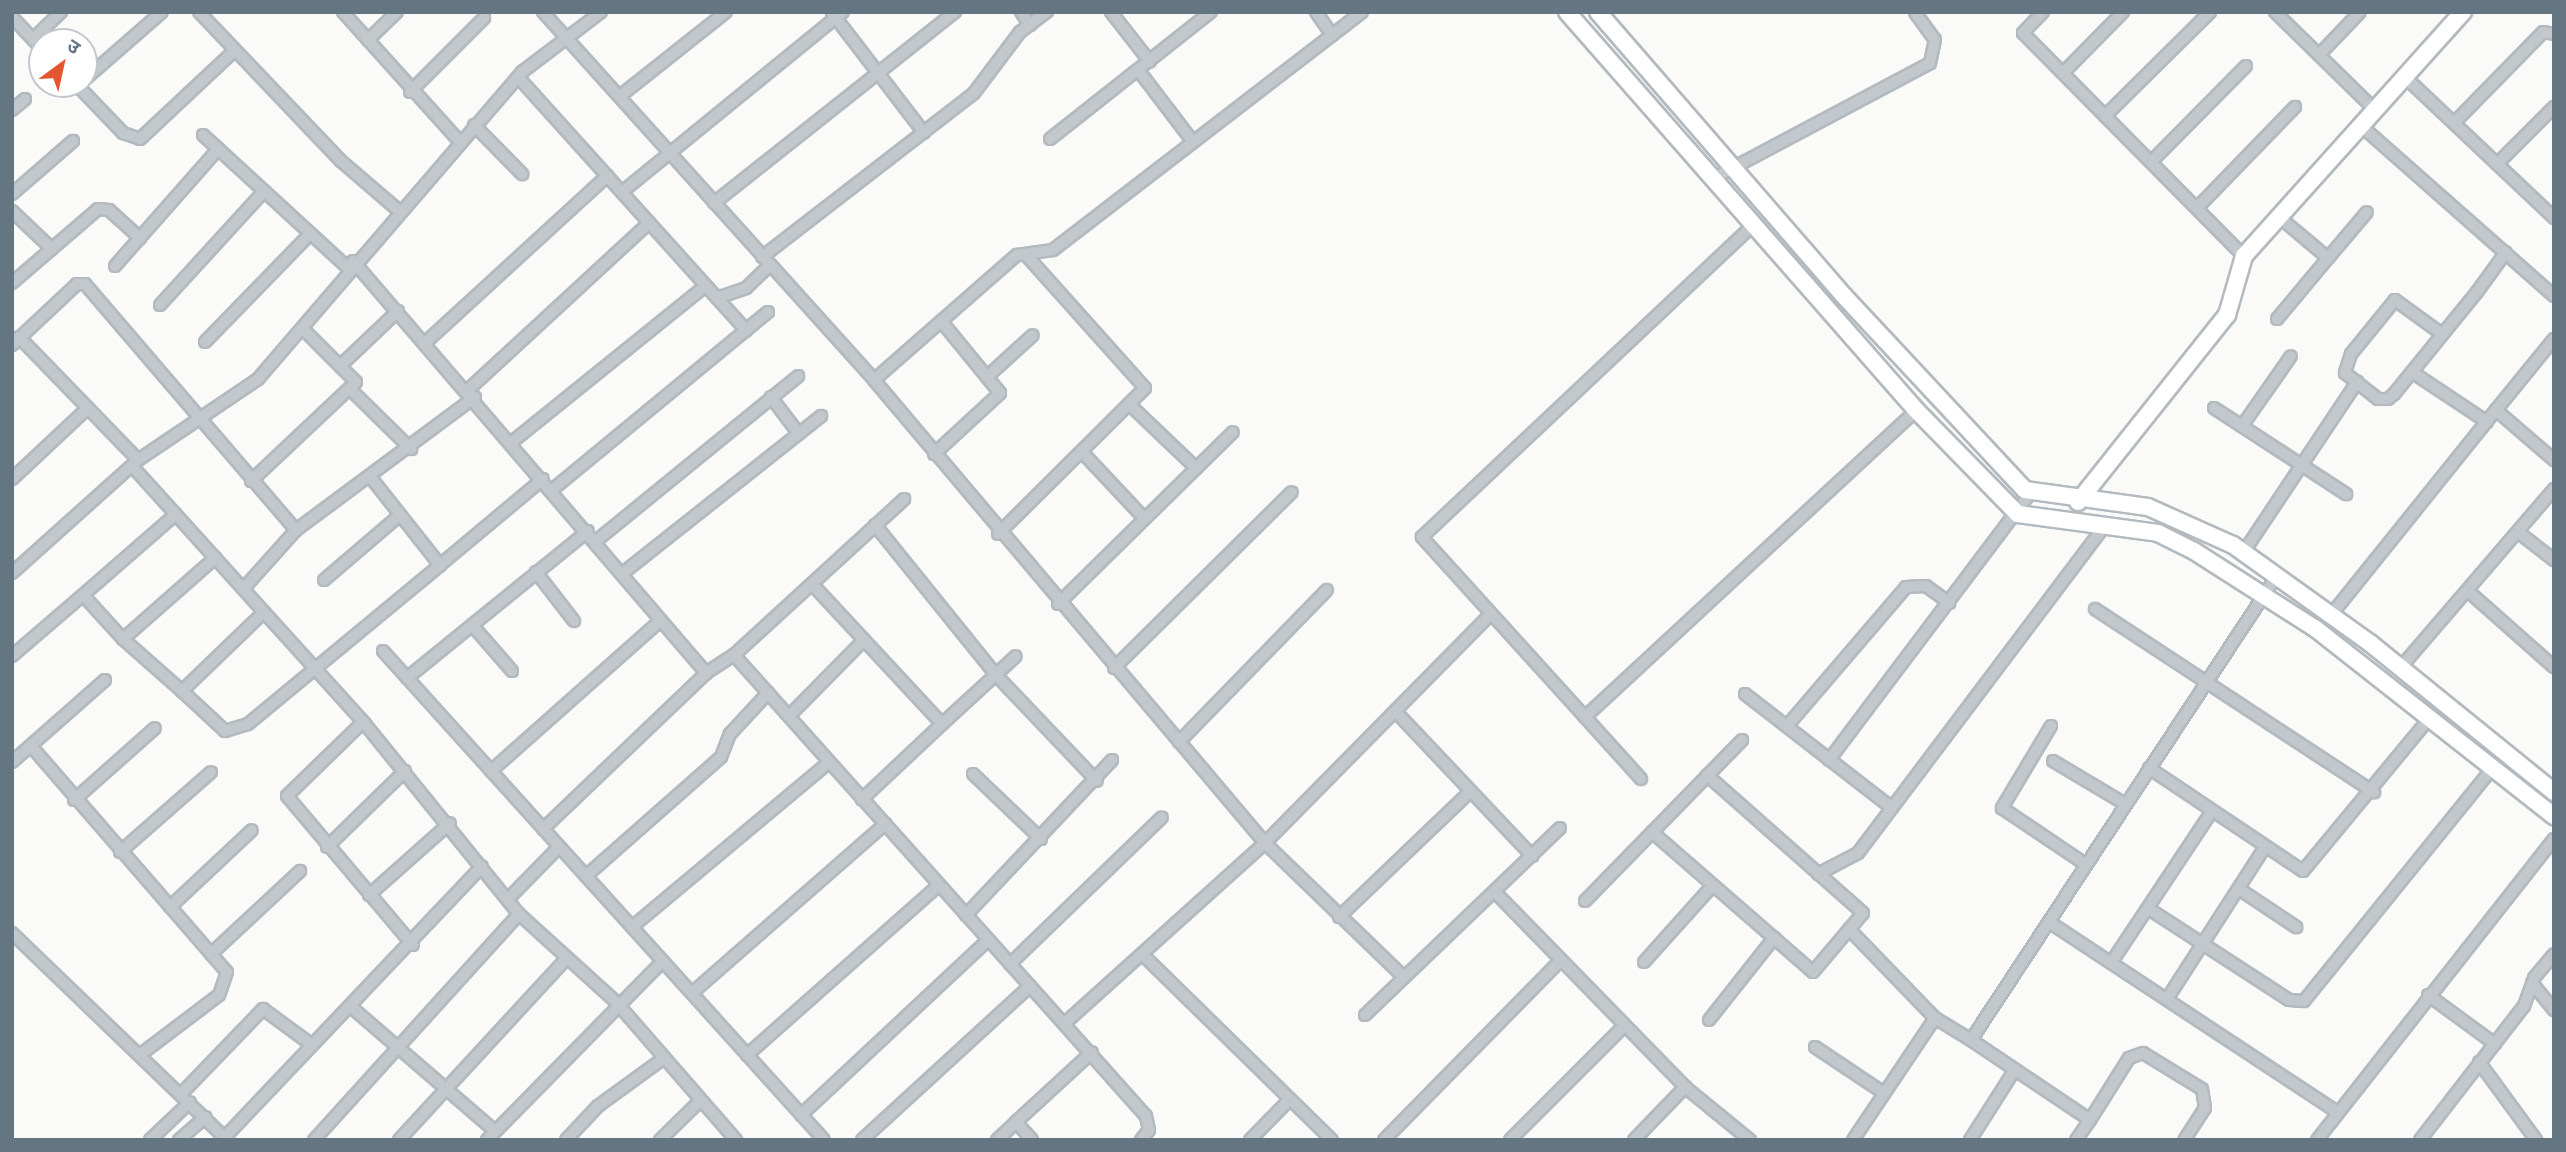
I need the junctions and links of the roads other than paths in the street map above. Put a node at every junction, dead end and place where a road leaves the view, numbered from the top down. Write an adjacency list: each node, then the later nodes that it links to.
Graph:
1 (61, 12): 29 (street)
2 (162, 12): 39 (street)
3 (199, 12): 35 (street)
4 (343, 12): 33 (street)
5 (397, 12): 33 (street)
6 (542, 12): 34 (street)
7 (601, 12): 34 (street)
8 (726, 12): 46 (street)
9 (955, 12): 42 (street)
10 (1021, 12): 28 (street)
11 (1047, 12): 28 (street)
12 (1111, 12): 37 (street)
13 (1211, 12): 37 (street)
14 (1316, 12): 32 (street)
15 (1362, 12): 32 (street)
16 (1567, 12): 70 (street)
17 (1598, 12): 67 (street)
18 (2043, 12): 41 (street)
19 (2123, 12): 41 (street)
20 (2210, 12): 53 (street)
21 (2275, 12): 36 (street)
22 (2360, 12): 36 (street)
23 (2463, 12): 44 (street)
24 (837, 14): 42 (street); 64 (street)
25 (1919, 14): 67 (street)
26 (12, 17): 30 (street)
27 (484, 18): 45 (street)
28 (1030, 25): 57 (street)
29 (44, 28)
30 (28, 34)
31 (2554, 34): 55 (street)
32 (1332, 35): 62 (street)
33 (368, 40): 45 (street)
34 (569, 40): 43 (street); 46 (street)
35 (235, 50): 47 (street); 78 (street)
36 (2319, 55): 51 (street)
37 (1150, 62): 40 (street)
38 (2246, 66): 65 (street)
39 (98, 67)
40 (1139, 71): 59 (street); 62 (street)
41 (2063, 73): 53 (street)
42 (880, 75): 57 (street); 75 (street)
43 (518, 76): 56 (street); 69 (street)
44 (2404, 76): 51 (street); 55 (street)
45 (410, 92): 61 (street)
46 (620, 96): 64 (street)
47 (92, 98)
48 (25, 99): 52 (street)
49 (2295, 107): 76 (street)
50 (2554, 107): 66 (street)
51 (2374, 109): 54 (street)
52 (12, 110)
53 (2105, 116): 65 (street)
54 (2359, 124): 81 (street); 88 (street)
55 (2454, 124): 66 (street)
56 (474, 125): 61 (street); 68 (street)
57 (924, 133): 92 (street)
58 (203, 135): 63 (street)
59 (1050, 139)
60 (73, 141): 73 (street)
61 (459, 141): 78 (street)
62 (1193, 142): 89 (street)
63 (218, 149): 71 (street); 86 (street)
64 (669, 152): 72 (street); 75 (street)
65 (2151, 162): 76 (street)
66 (2497, 164): 77 (street)
67 (1735, 168): 70 (street); 148 (street)
68 (522, 174)
69 (607, 176): 72 (street); 111 (street)
70 (1712, 179): 84 (street)
71 (264, 191): 85 (street); 99 (street)
72 (622, 192): 83 (street)
73 (12, 194)
74 (2554, 199): 77 (street)
75 (714, 204): 92 (street)
76 (2197, 208): 90 (street)
77 (2544, 209): 82 (street)
78 (398, 210): 93 (street)
79 (12, 211): 87 (street)
80 (2367, 212): 91 (street)
81 (2278, 216): 90 (street); 91 (street)
82 (2554, 218)
83 (649, 223): 96 (street); 120 (street)
84 (1753, 225): 125 (street); 182 (street)
85 (310, 234): 93 (street); 110 (street)
86 (140, 238): 87 (street); 94 (street)
87 (52, 249): 95 (street)
88 (2506, 252): 97 (street); 106 (street)
89 (1027, 256): 103 (street); 122 (street)
90 (2244, 256): 151 (street)
91 (2328, 258): 102 (street)
92 (766, 261): 98 (street); 117 (street)
93 (351, 265): 100 (street); 104 (street)
94 (115, 266)
95 (12, 283)
96 (705, 286): 98 (street); 133 (street)
97 (2554, 296)
98 (717, 298): 105 (street)
99 (160, 305)
100 (398, 310): 111 (street); 113 (street)
101 (768, 312): 105 (street)
102 (2277, 319)
103 (941, 321): 115 (street); 117 (street)
104 (302, 328): 113 (street); 127 (street)
105 (746, 330): 146 (street)
106 (2442, 334): 114 (street); 118 (street)
107 (1033, 335): 115 (street)
108 (2554, 339): 126 (street)
109 (16, 341): 123 (street); 127 (street)
110 (205, 342)
111 (426, 342): 120 (street)
112 (2291, 356): 130 (street)
113 (340, 366): 119 (street)
114 (2412, 372): 118 (street); 129 (street)
115 (989, 375): 136 (street)
116 (798, 376): 121 (street)
117 (874, 380): 136 (street)
118 (2357, 382): 139 (street)
119 (350, 389): 134 (street); 144 (street)
120 (472, 393): 133 (street); 134 (street)
121 (771, 397): 132 (street); 162 (street)
122 (1129, 404): 135 (street); 140 (street)
123 (88, 408): 138 (street); 141 (street)
124 (2214, 408): 130 (street)
125 (1916, 410): 152 (street); 209 (street)
126 (2496, 411): 129 (street); 137 (street)
127 (198, 413): 138 (street); 144 (street)
128 (821, 416): 132 (street)
129 (2487, 422): 183 (street)
130 (2242, 425): 139 (street)
131 (1233, 432): 140 (street)
132 (799, 434): 169 (street)
133 (512, 442): 143 (street)
134 (411, 449): 142 (street)
135 (1082, 452): 155 (street); 161 (street)
136 (934, 454): 161 (street)
137 (2554, 460)
138 (135, 463): 153 (street); 167 (street)
139 (2302, 466): 149 (street); 163 (street)
140 (1196, 468): 155 (street)
141 (12, 479)
142 (372, 479): 154 (street); 158 (street)
143 (543, 479): 146 (street); 166 (street)
144 (250, 481): 158 (street)
145 (2554, 489): 160 (street)
146 (552, 490): 159 (street)
147 (1292, 492): 196 (street)
148 (2031, 492): 151 (street); 152 (street)
149 (2346, 494)
150 (904, 499): 157 (street)
151 (2078, 502): 163 (street)
152 (2018, 513): 156 (street); 178 (street)
153 (176, 514): 164 (street); 177 (street)
154 (400, 515): 166 (street); 171 (street)
155 (1144, 518): 179 (street)
156 (2108, 523): 176 (street); 238 (street)
157 (875, 525): 172 (street); 199 (street)
158 (296, 530): 173 (street)
159 (587, 531): 162 (street); 168 (street)
160 (2518, 532): 165 (street); 175 (street)
161 (998, 534): 179 (street)
162 (596, 541): 169 (street)
163 (2243, 553): 170 (street)
164 (215, 558): 173 (street); 187 (street)
165 (2554, 560)
166 (440, 565): 193 (street)
167 (13, 571)
168 (537, 572): 185 (street); 186 (street)
169 (623, 573): 184 (street)
170 (2276, 577): 176 (street); 183 (street)
171 (324, 580)
172 (813, 584): 188 (street); 190 (street)
173 (243, 589): 181 (street)
174 (1327, 590): 216 (street)
175 (2468, 591): 194 (street); 195 (street)
176 (2265, 594): 202 (street); 208 (street)
177 (83, 595): 187 (street); 191 (street)
178 (1949, 603): 212 (street); 219 (street)
179 (1058, 604): 196 (street)
180 (2095, 609): 202 (street)
181 (264, 612): 193 (street); 203 (street)
182 (1490, 615): 206 (street); 209 (street)
183 (2331, 615): 194 (street)
184 (661, 620): 198 (street); 226 (street)
185 (573, 621)
186 (472, 625): 197 (street); 200 (street)
187 (123, 639): 203 (street)
188 (864, 640): 207 (street); 211 (street)
189 (383, 652): 200 (street)
190 (734, 655): 198 (street); 204 (street)
191 (12, 656)
192 (1016, 656): 199 (street)
193 (313, 666): 203 (street); 210 (street)
194 (2401, 667): 234 (street)
195 (2554, 667)
196 (1114, 668): 216 (street)
197 (512, 671)
198 (706, 673): 245 (street)
199 (996, 675): 211 (street); 231 (street)
200 (407, 678): 226 (street)
201 (106, 680): 217 (street)
202 (2207, 683): 223 (street); 233 (street)
203 (183, 691)
204 (768, 693): 207 (street); 260 (street)
205 (1745, 694): 212 (street)
206 (1397, 713): 232 (street); 250 (street)
207 (789, 716): 222 (street)
208 (2431, 716): 224 (street); 233 (street)
209 (1585, 717): 230 (street)
210 (363, 722): 225 (street); 251 (street)
211 (942, 724): 235 (street)
212 (1787, 726): 219 (street)
213 (2051, 726): 256 (street)
214 (155, 728): 236 (street)
215 (1742, 740): 229 (street)
216 (1179, 742): 250 (street)
217 (31, 746): 221 (street); 236 (street)
218 (1112, 760): 231 (street)
219 (1829, 760): 238 (street)
220 (2053, 761): 237 (street)
221 (12, 762)
222 (830, 762): 235 (street); 275 (street)
223 (2149, 768): 237 (street); 239 (street)
224 (2493, 768): 240 (street); 280 (street)
225 (405, 771): 242 (street); 251 (street)
226 (491, 771): 245 (street)
227 (211, 772): 254 (street)
228 (973, 774): 248 (street)
229 (1707, 775): 247 (street); 259 (street)
230 (1642, 779)
231 (1097, 781): 248 (street)
232 (1470, 792): 255 (street); 272 (street)
233 (2374, 792): 253 (street)
234 (2554, 792)
235 (862, 799): 243 (street)
236 (74, 800): 254 (street)
237 (2125, 804): 256 (street)
238 (1892, 808): 259 (street)
239 (2212, 811): 253 (street); 269 (street)
240 (2554, 816)
241 (1162, 817): 290 (street)
242 (450, 823): 257 (street); 265 (street)
243 (885, 824): 261 (street); 294 (street)
244 (1560, 828): 255 (street)
245 (543, 829): 252 (street)
246 (252, 830): 268 (street)
247 (1653, 832): 262 (street); 267 (street)
248 (1041, 839): 271 (street)
249 (2554, 839): 295 (street)
250 (1265, 843): 272 (street); 284 (street)
251 (327, 847): 265 (street)
252 (559, 847): 260 (street); 266 (street)
253 (2265, 847): 263 (street)
254 (120, 852): 268 (street)
255 (1532, 856): 264 (street)
256 (2085, 864): 273 (street)
257 (482, 866): 266 (street); 281 (street)
258 (300, 871): 282 (street)
259 (1818, 874): 276 (street)
260 (586, 876): 275 (street)
261 (939, 885): 271 (street); 312 (street)
262 (1713, 885): 278 (street); 288 (street)
263 (2239, 888): 274 (street); 280 (street)
264 (1496, 892): 287 (street); 291 (street)
265 (369, 895): 281 (street)
266 (509, 898): 270 (street)
267 (1585, 901)
268 (170, 906): 282 (street)
269 (2149, 909): 280 (street); 289 (street)
270 (519, 914): 285 (street); 308 (street)
271 (966, 915): 279 (street)
272 (1339, 917): 291 (street)
273 (2049, 922): 289 (street); 305 (street)
274 (2296, 926)
275 (632, 927): 286 (street)
276 (1849, 929): 278 (street); 301 (street)
277 (12, 933): 311 (street)
278 (1774, 937): 302 (street)
279 (988, 940): 290 (street); 323 (street)
280 (2203, 943): 296 (street)
281 (413, 945): 298 (street)
282 (211, 954): 311 (street)
283 (2554, 954): 292 (street)
284 (1144, 956): 303 (street); 320 (street)
285 (566, 958): 297 (street); 317 (street)
286 (663, 961): 294 (street); 297 (street)
287 (1560, 961): 304 (street); 344 (street)
288 (1644, 962)
289 (2111, 963): 296 (street)
290 (1010, 964): 293 (street)
291 (1404, 977): 300 (street)
292 (2532, 983): 299 (street); 306 (street)
293 (1030, 986): 303 (street); 338 (street)
294 (692, 993): 312 (street)
295 (2428, 995): 306 (street); 322 (street)
296 (2167, 999): 322 (street)
297 (616, 1002): 313 (street); 327 (street)
298 (350, 1006): 307 (street); 308 (street)
299 (2554, 1010)
300 (1365, 1015)
301 (1935, 1018): 305 (street); 318 (street)
302 (1710, 1020)
303 (1065, 1023): 310 (street)
304 (1624, 1026): 316 (street); 345 (street)
305 (1971, 1040): 315 (street)
306 (2495, 1044): 314 (street)
307 (312, 1045): 319 (street); 329 (street)
308 (400, 1046): 317 (street); 332 (street)
309 (1815, 1047): 318 (street)
310 (1093, 1052): 326 (street); 341 (street)
311 (139, 1055): 319 (street)
312 (747, 1055): 323 (street)
313 (664, 1058): 321 (street); 334 (street)
314 (2479, 1062): 352 (street); 353 (street)
315 (2014, 1070): 325 (street); 348 (street)
316 (1685, 1087): 328 (street); 346 (street)
317 (448, 1089): 327 (street); 333 (street)
318 (1884, 1093): 347 (street)
319 (186, 1097): 324 (street); 330 (street)
320 (1290, 1099): 342 (street); 343 (street)
321 (701, 1100): 335 (street); 336 (street)
322 (2337, 1112): 351 (street)
323 (801, 1115): 337 (street)
324 (205, 1117): 329 (street); 331 (street)
325 (2090, 1120): 349 (street); 350 (street)
326 (1016, 1122): 339 (street); 340 (street)
327 (491, 1135)
328 (1742, 1137)
329 (226, 1138)
330 (150, 1140)
331 (179, 1140)
332 (314, 1140)
333 (399, 1140)
334 (566, 1140)
335 (660, 1140)
336 (736, 1140)
337 (824, 1140)
338 (862, 1140)
339 (997, 1140)
340 (1032, 1140)
341 (1141, 1140)
342 (1250, 1140)
343 (1332, 1140)
344 (1384, 1140)
345 (1510, 1140)
346 (1634, 1140)
347 (1853, 1140)
348 (1970, 1140)
349 (2076, 1140)
350 (2184, 1140)
351 (2318, 1140)
352 (2420, 1140)
353 (2536, 1140)

